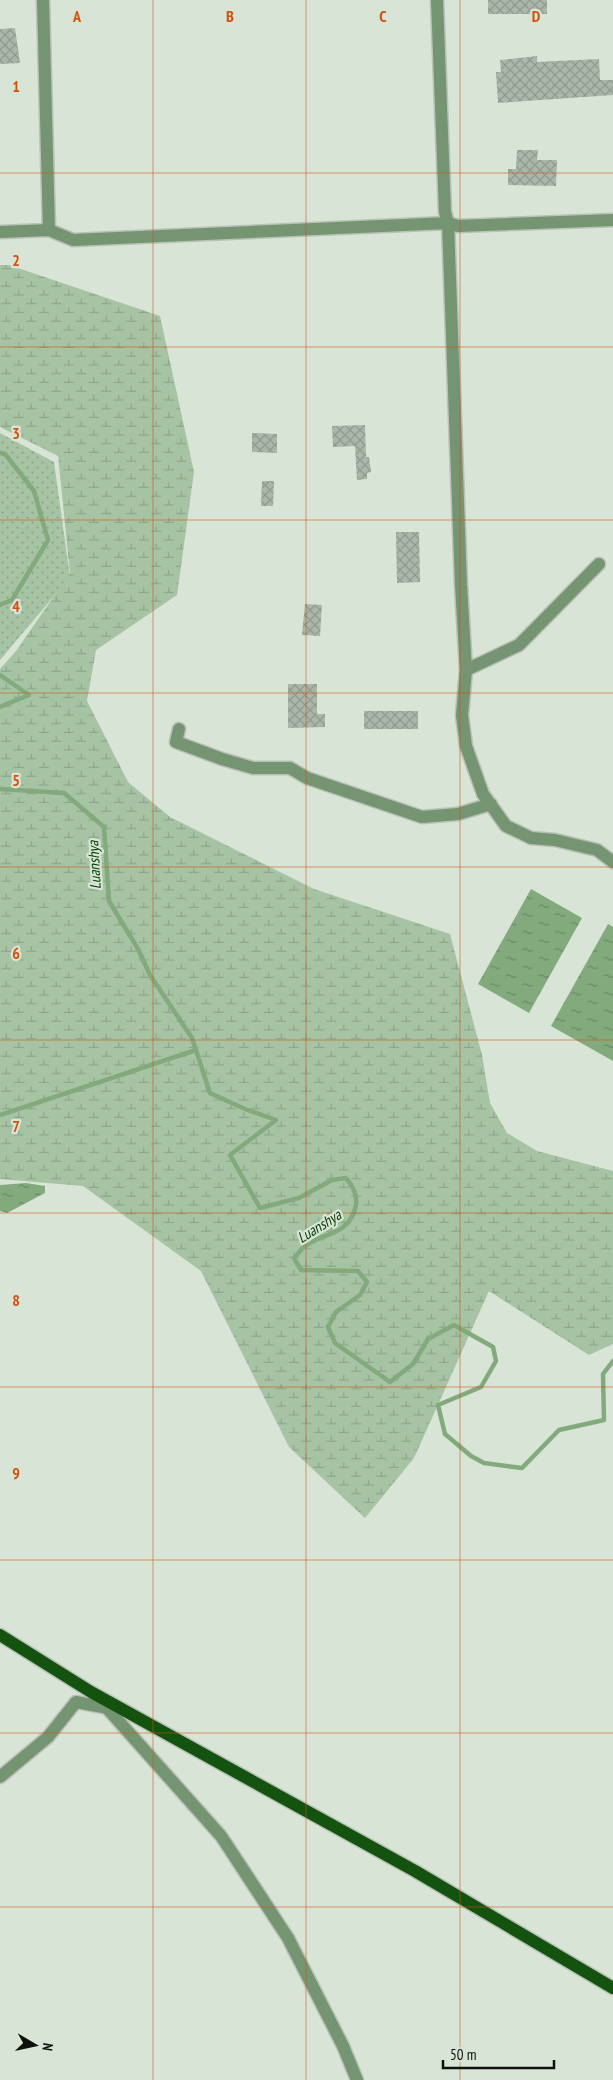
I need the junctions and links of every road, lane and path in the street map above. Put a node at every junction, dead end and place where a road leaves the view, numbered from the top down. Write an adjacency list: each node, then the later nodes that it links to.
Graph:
1 (43, 0): 5 (street)
2 (438, 0): 4 (street)
3 (613, 220): 4 (street)
4 (448, 223): 5 (street); 8 (street)
5 (49, 230): 6 (street)
6 (0, 232)
7 (600, 564): 8 (street)
8 (466, 670): 10 (street)
9 (179, 729): 10 (street)
10 (491, 804): 11 (street)
11 (613, 862)
12 (0, 1635): 13 (main road)
13 (91, 1692): 14 (street); 16 (main road)
14 (108, 1708): 15 (street); 17 (street)
15 (0, 1777)
16 (613, 1988)
17 (357, 2080)

